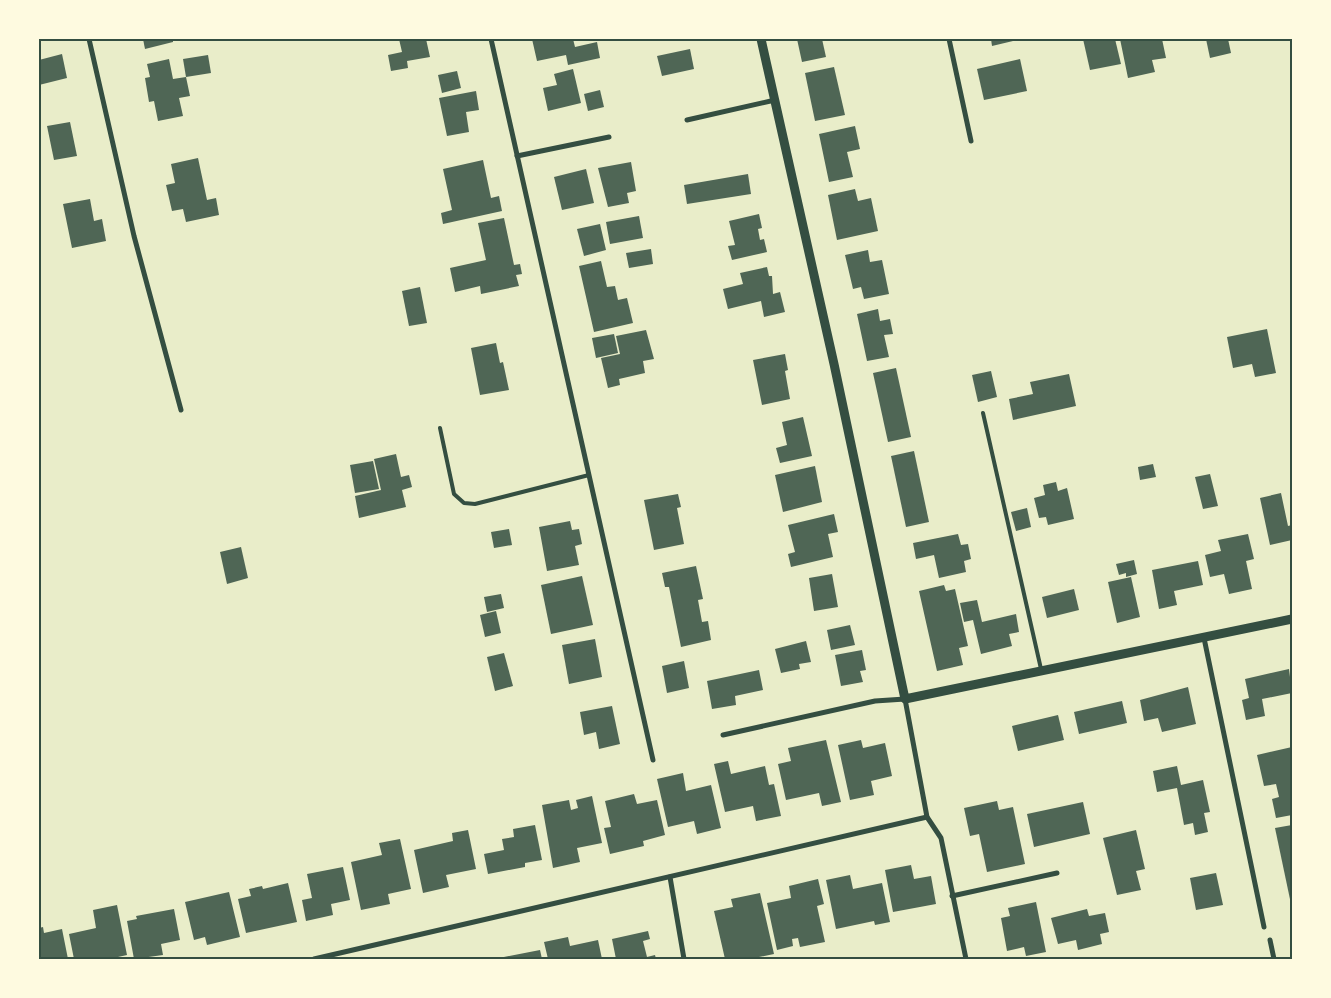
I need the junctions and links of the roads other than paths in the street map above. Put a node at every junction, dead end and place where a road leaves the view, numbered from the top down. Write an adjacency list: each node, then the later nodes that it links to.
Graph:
1 (89, 39): 10 (street)
2 (490, 39): 9 (street)
3 (761, 39): 5 (street)
4 (949, 39): 8 (street)
5 (775, 100): 6 (street); 17 (street)
6 (687, 120)
7 (609, 137): 9 (street)
8 (971, 141)
9 (517, 156): 13 (street)
10 (181, 410)
11 (983, 413): 16 (lane)
12 (440, 428): 13 (lane)
13 (589, 475): 19 (street)
14 (1292, 619): 15 (street)
15 (1204, 638): 16 (street); 24 (street)
16 (1042, 672): 17 (street)
17 (905, 699): 18 (street); 20 (street)
18 (723, 735)
19 (653, 760)
20 (927, 817): 22 (street); 23 (street)
21 (1057, 873): 23 (street)
22 (670, 877): 26 (street); 27 (street)
23 (952, 896): 28 (street)
24 (1264, 927)
25 (1270, 940): 29 (street)
26 (314, 959)
27 (684, 959)
28 (966, 959)
29 (1274, 959)

